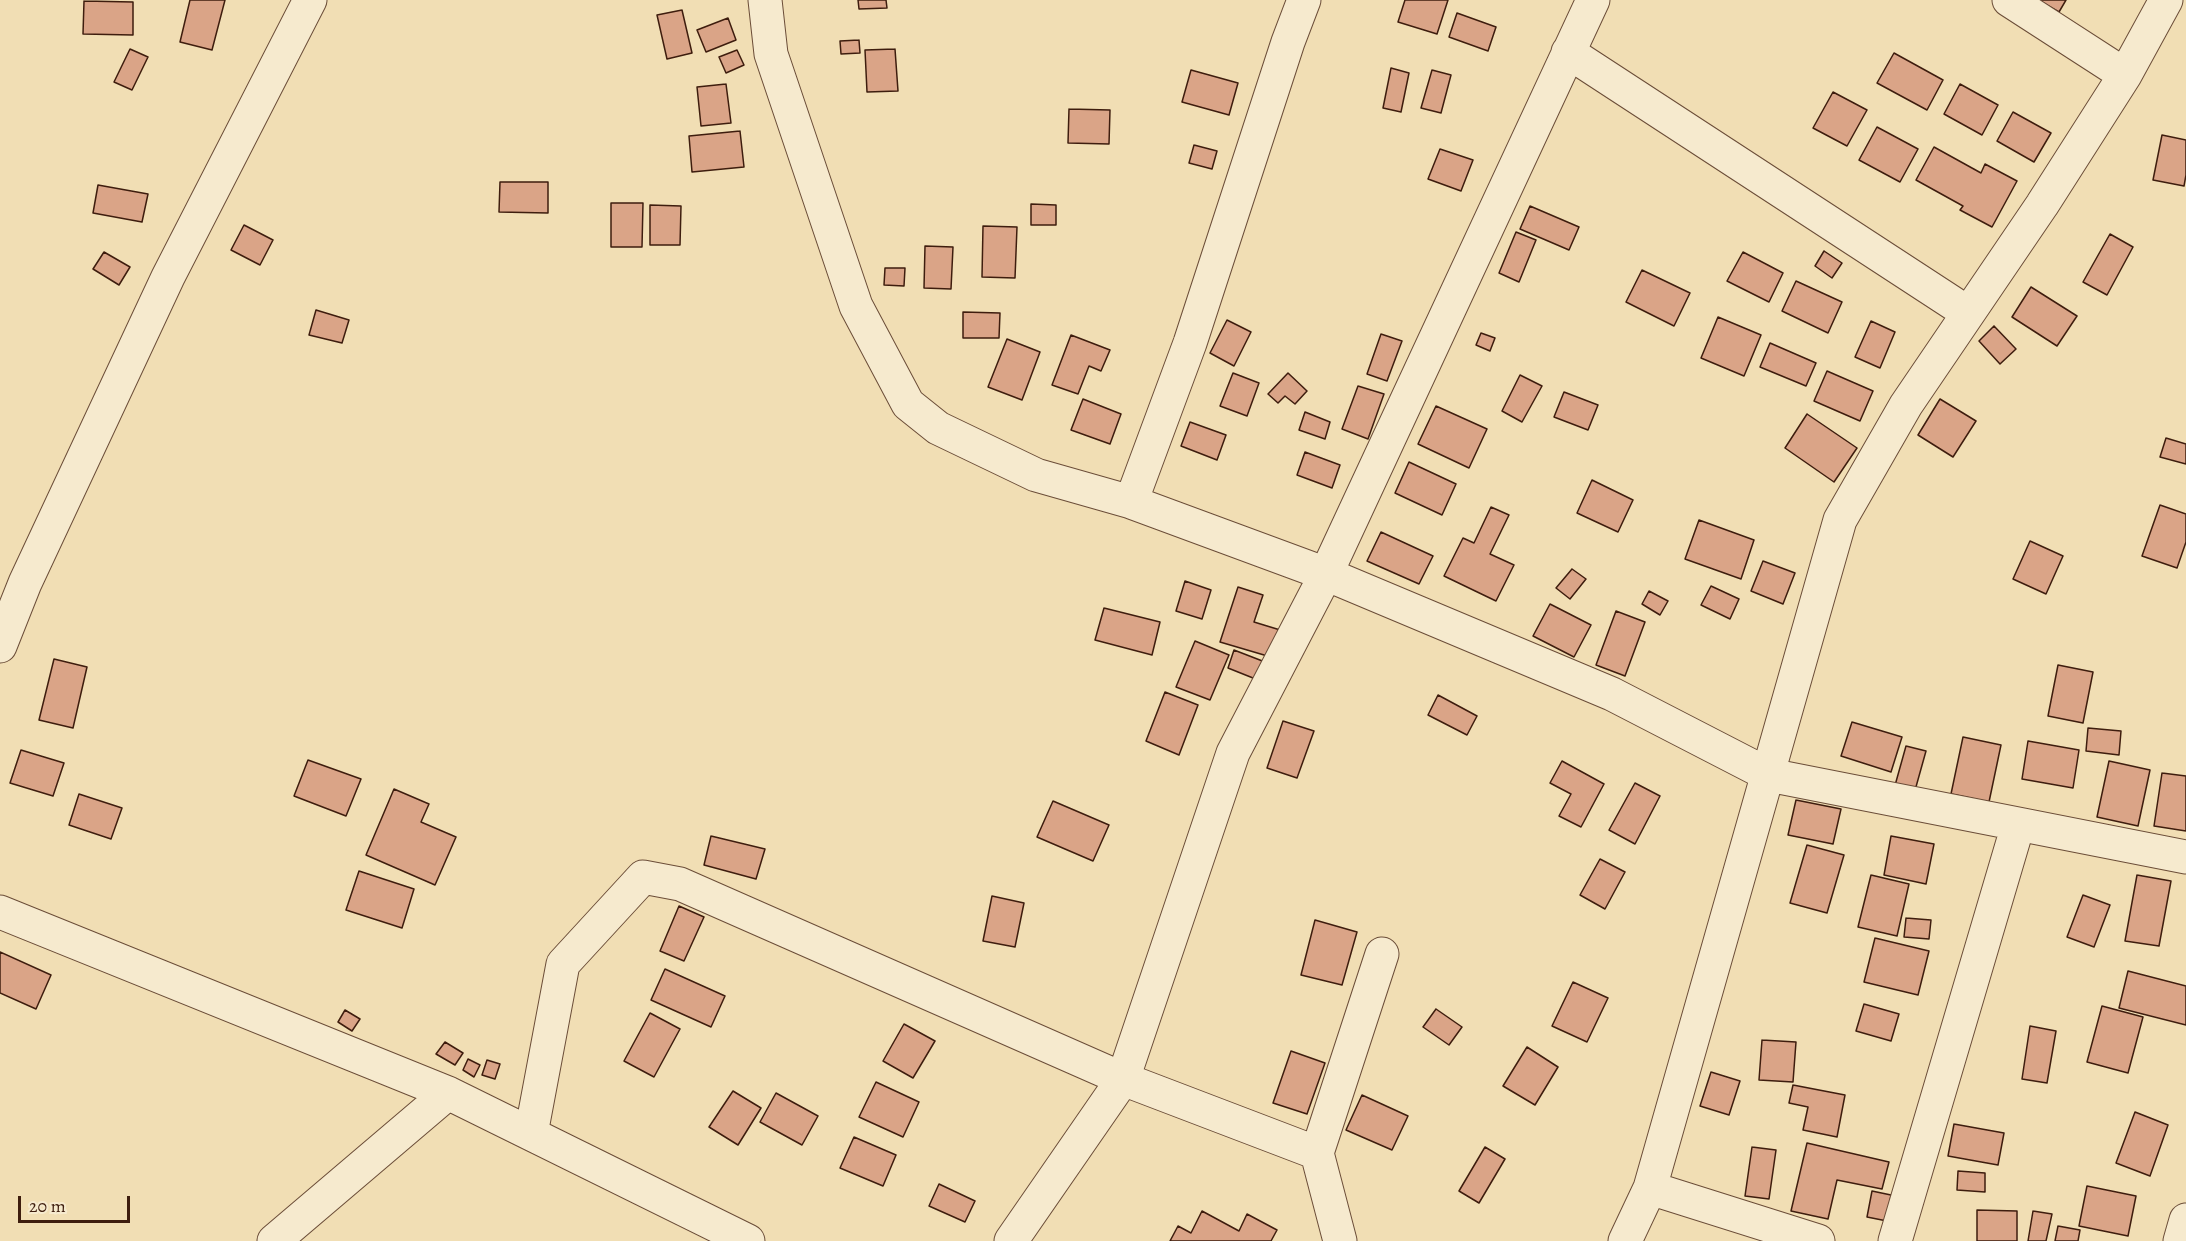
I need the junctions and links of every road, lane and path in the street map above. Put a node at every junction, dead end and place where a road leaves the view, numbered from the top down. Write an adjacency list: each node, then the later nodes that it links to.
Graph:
1 (310, 0): 12 (street)
2 (765, 0): 10 (street)
3 (1304, 0): 10 (street)
4 (1593, 0): 7 (street)
5 (2009, 0): 8 (street)
6 (2166, 0): 8 (street)
7 (1568, 52): 9 (street); 11 (street)
8 (2125, 75): 9 (street)
9 (1968, 313): 13 (street)
10 (1131, 502): 11 (street)
11 (1326, 574): 13 (street); 18 (street)
12 (0, 646)
13 (1769, 775): 14 (street); 22 (street)
14 (2018, 825): 15 (street); 30 (street)
15 (2186, 857)
16 (0, 912): 19 (street)
17 (1382, 954): 21 (street)
18 (1123, 1079): 20 (street); 21 (street); 26 (street)
19 (448, 1093): 20 (street); 24 (street)
20 (531, 1134): 25 (street)
21 (1317, 1153): 27 (street)
22 (1650, 1188): 28 (street); 29 (street)
23 (2186, 1220): 31 (street)
24 (274, 1241)
25 (748, 1241)
26 (1011, 1241)
27 (1340, 1241)
28 (1625, 1241)
29 (1818, 1241)
30 (1895, 1241)
31 (2180, 1241)

